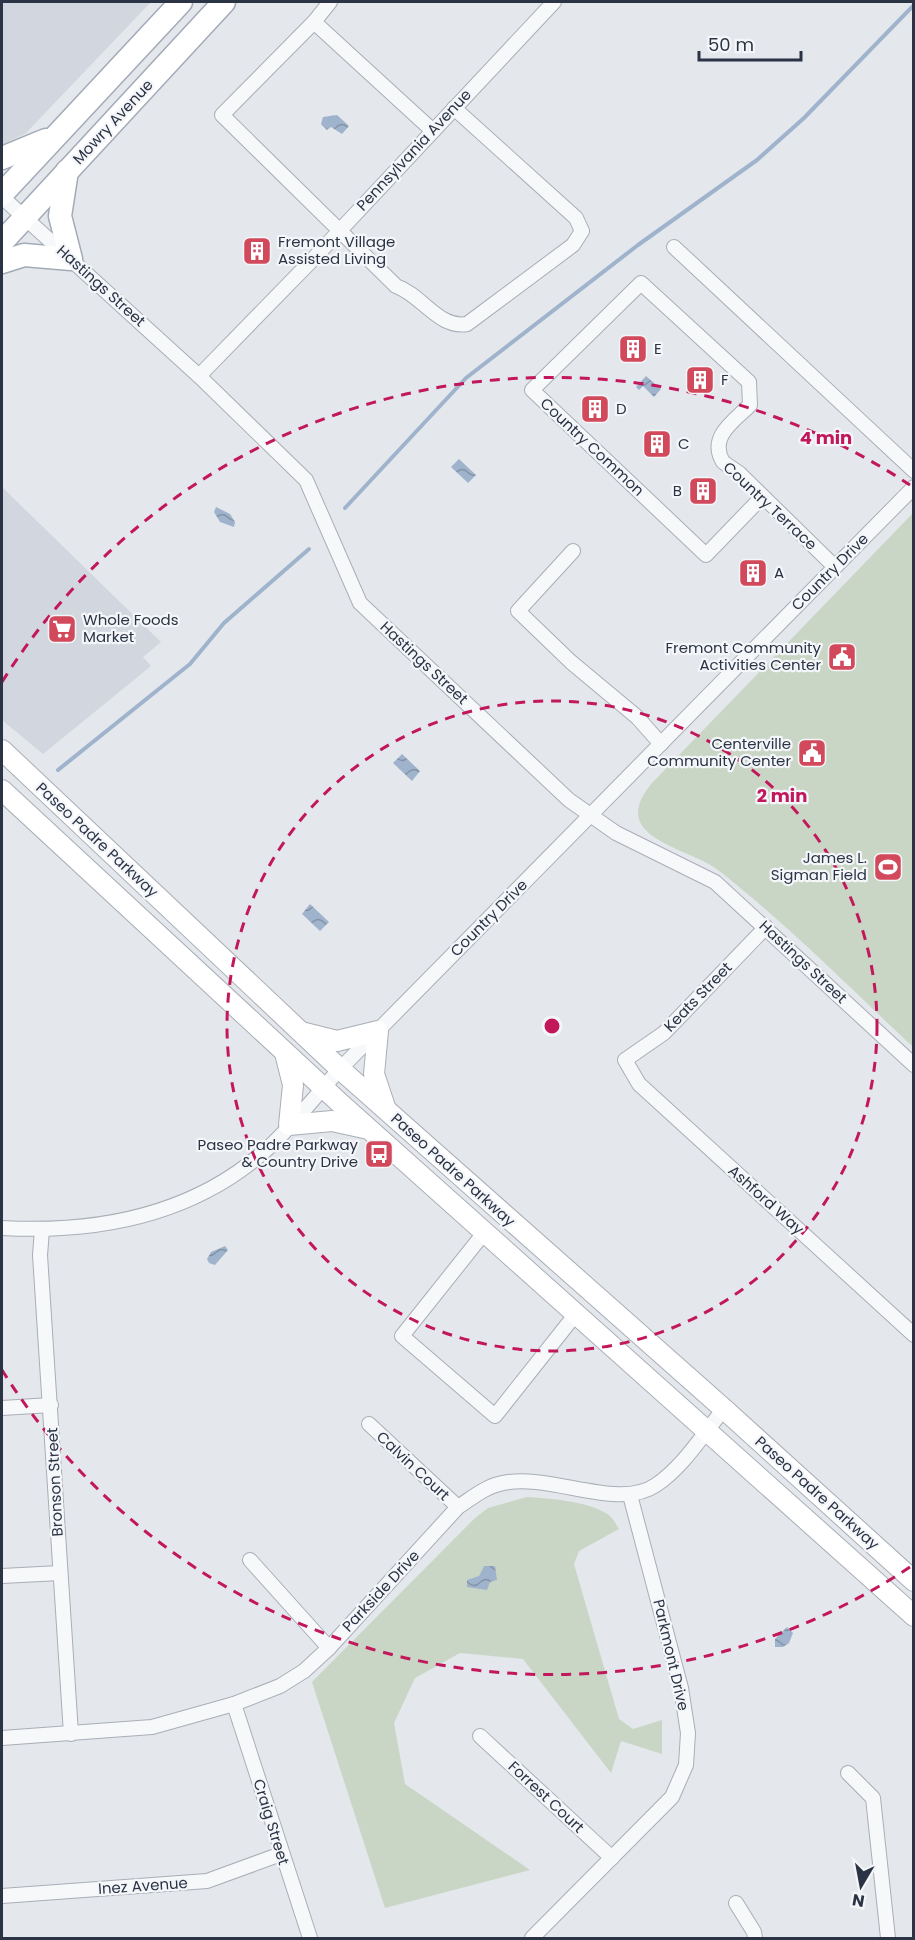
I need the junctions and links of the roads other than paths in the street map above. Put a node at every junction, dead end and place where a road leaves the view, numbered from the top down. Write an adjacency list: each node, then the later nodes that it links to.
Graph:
1 (181, 2): 10 (main road)
2 (208, 2): 7 (main road)
3 (224, 2): 7 (main road, Mowry Avenue)
4 (330, 2): 6 (street)
5 (554, 2): 8 (street, Pennsylvania Avenue)
6 (314, 22): 9 (street); 15 (street)
7 (175, 54): 12 (main road, Mowry Avenue)
8 (454, 108): 9 (street, Pennsylvania Avenue); 15 (street)
9 (433, 131): 15 (street, Pennsylvania Avenue)
10 (53, 137): 11 (main road); 13 (main road)
11 (2, 158)
12 (67, 171): 14 (main road, Mowry Avenue); 18 (main road)
13 (2, 195): 14 (street, Hastings Street)
14 (24, 218): 16 (main road, Mowry Avenue); 18 (street, Hastings Street)
15 (340, 230): 21 (street, Pennsylvania Avenue)
16 (2, 242)
17 (674, 247): 22 (street)
18 (71, 259): 19 (main road); 21 (street, Hastings Street)
19 (2, 262)
20 (641, 283): 24 (street, Country Terrace); 24 (street, Country Common)
21 (199, 376): 30 (street, Hastings Street)
22 (914, 471)
23 (914, 487): 26 (street, Country Drive)
24 (762, 497): 26 (street, Country Terrace)
25 (573, 551): 27 (street)
26 (835, 567): 27 (street, Country Drive)
27 (661, 744): 30 (street, Country Drive)
28 (2, 750): 33 (main road, Paseo Padre Parkway)
29 (2, 790): 34 (main road, Paseo Padre Parkway)
30 (592, 814): 31 (street, Hastings Street); 32 (street, Country Drive)
31 (766, 927): 35 (street, Keats Street); 36 (street, Hastings Street)
32 (378, 1031): 33 (main road); 37 (street, Country Drive); 39 (main road)
33 (301, 1032): 37 (main road, Paseo Padre Parkway)
34 (284, 1051): 38 (main road, Paseo Padre Parkway); 40 (main road)
35 (625, 1060): 46 (street, Ashford Way)
36 (914, 1065)
37 (340, 1069): 38 (street, Country Drive); 39 (main road, Paseo Padre Parkway)
38 (323, 1087): 40 (street, Country Drive); 41 (main road, Paseo Padre Parkway)
39 (386, 1109): 49 (main road, Paseo Padre Parkway)
40 (289, 1125): 41 (main road); 43 (street, Country Drive)
41 (370, 1129): 44 (main road, Paseo Padre Parkway)
42 (2, 1228): 43 (street, Country Drive)
43 (42, 1230): 47 (street, Bronson Street)
44 (484, 1233): 45 (main road, Paseo Padre Parkway); 45 (street)
45 (575, 1315): 51 (main road, Paseo Padre Parkway)
46 (914, 1335)
47 (51, 1405): 48 (street); 55 (street, Bronson Street)
48 (2, 1408)
49 (724, 1408): 51 (street, Parkside Drive); 57 (main road, Paseo Padre Parkway)
50 (369, 1424): 53 (street, Calvin Court)
51 (706, 1431): 52 (street, Parkside Drive); 58 (main road, Paseo Padre Parkway)
52 (630, 1495): 53 (street, Parkside Drive); 66 (street, Parkmont Drive)
53 (458, 1507): 59 (street, Parkside Drive)
54 (250, 1560): 59 (street)
55 (60, 1573): 56 (street); 61 (street, Bronson Street)
56 (2, 1576)
57 (914, 1581)
58 (914, 1616)
59 (329, 1648): 60 (street, Parkside Drive)
60 (234, 1704): 61 (street, Parkside Drive); 65 (street, Craig Street)
61 (71, 1734): 63 (street, Parkside Drive)
62 (480, 1736): 66 (street, Forrest Court)
63 (2, 1738)
64 (848, 1773): 72 (street)
65 (281, 1854): 67 (street, Inez Avenue); 69 (street, Craig Street)
66 (612, 1858): 70 (street, Parkmont Drive)
67 (2, 1896)
68 (736, 1903): 71 (street)
69 (310, 1938)
70 (532, 1938)
71 (755, 1938)
72 (888, 1938)

